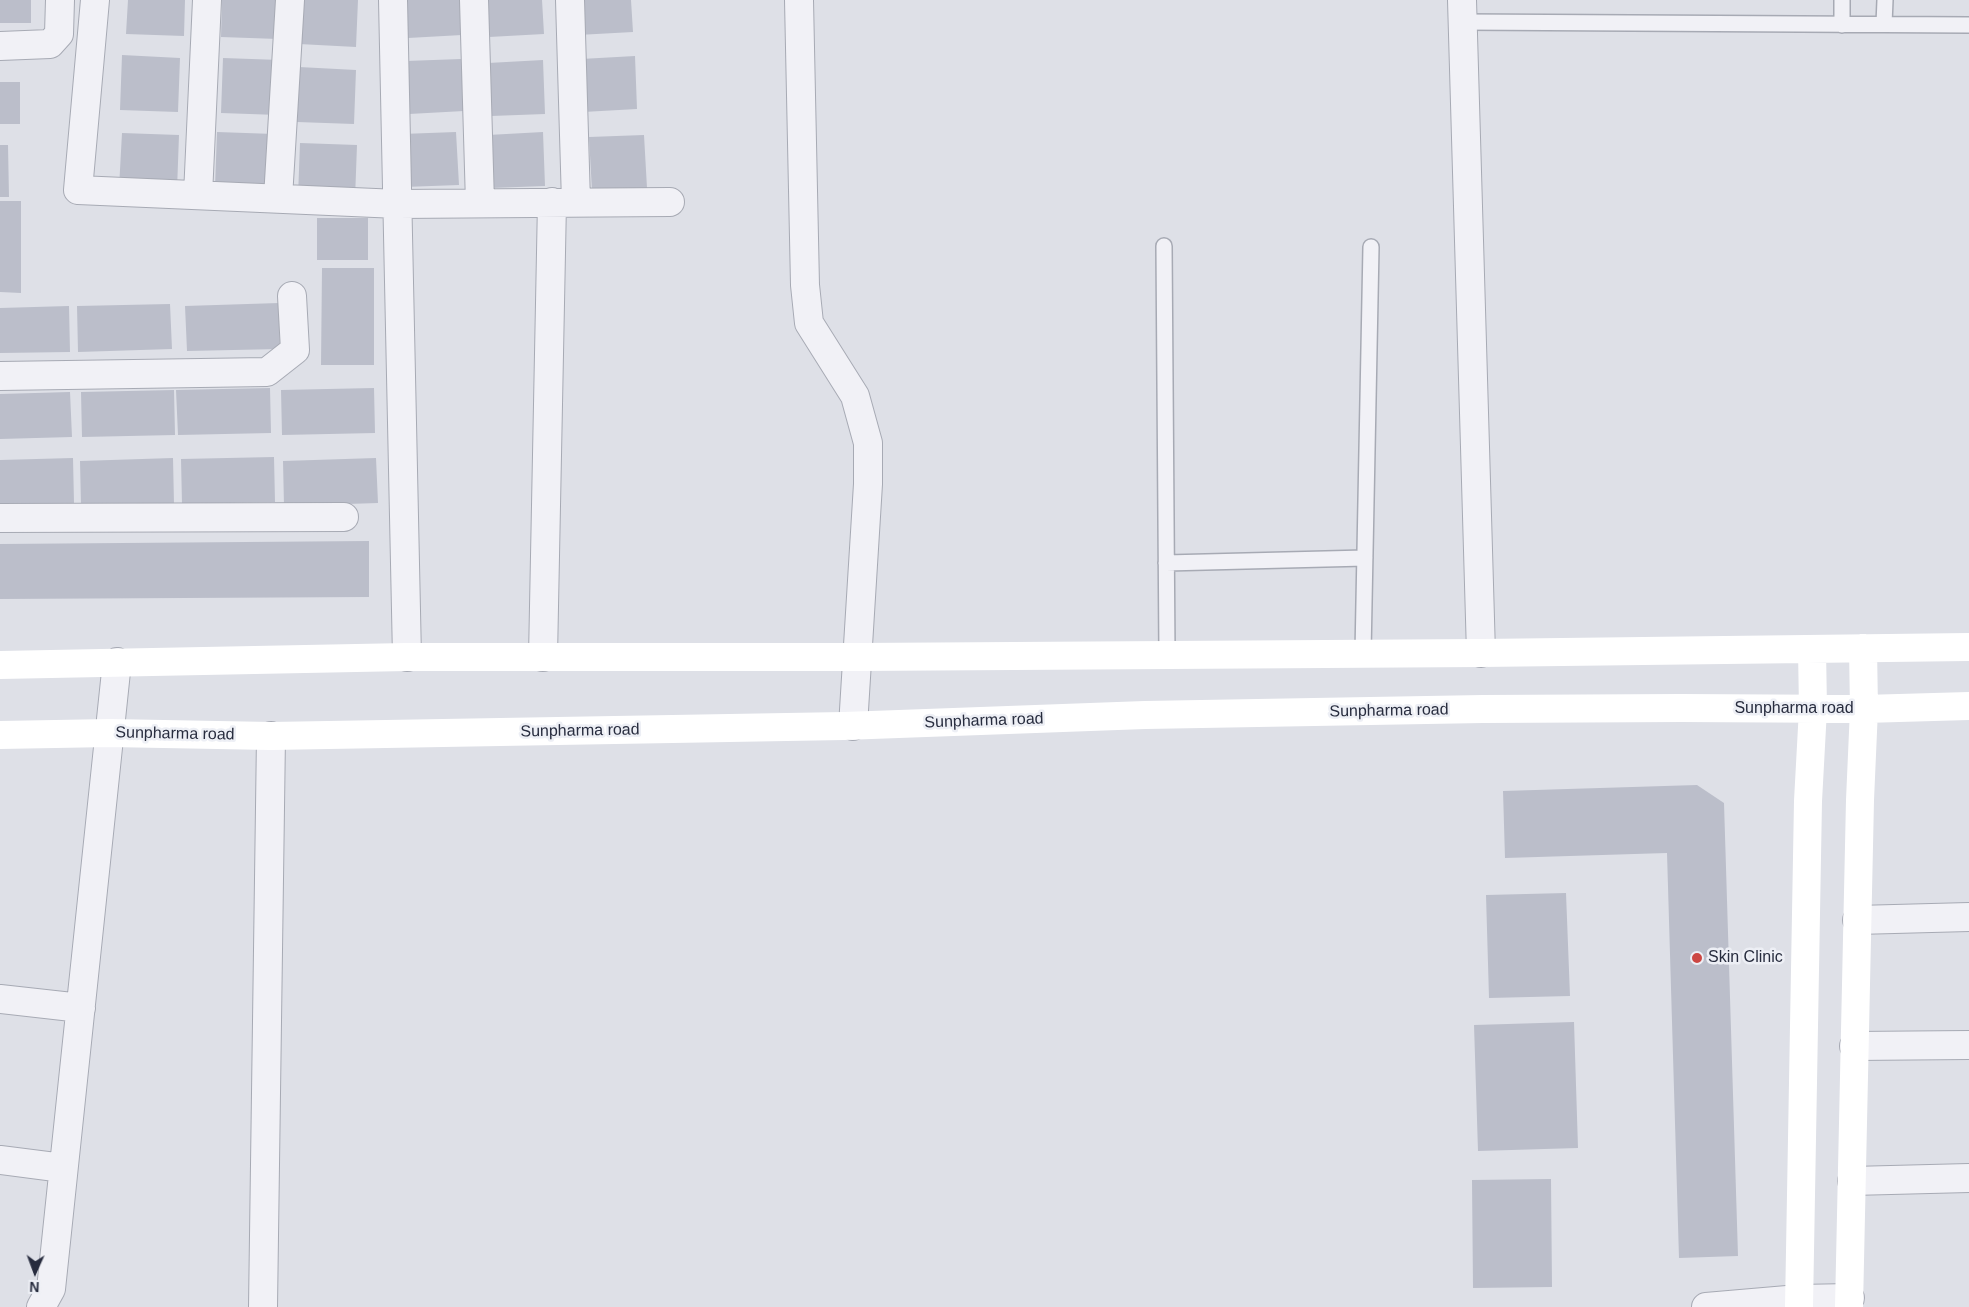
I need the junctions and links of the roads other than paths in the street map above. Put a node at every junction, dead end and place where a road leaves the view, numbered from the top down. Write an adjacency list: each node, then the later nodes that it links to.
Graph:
1 (60, 0): 15 (street)
2 (95, 0): 16 (street)
3 (207, 0): 16 (street)
4 (290, 0): 17 (street)
5 (393, 0): 21 (street)
6 (474, 0): 18 (street)
7 (570, 0): 19 (street)
8 (799, 0): 38 (street)
9 (1842, 0): 13 (lane)
10 (1885, 0): 12 (lane)
11 (1463, 11): 13 (lane); 33 (street)
12 (1884, 24): 13 (lane); 14 (lane)
13 (1842, 25)
14 (1969, 25)
15 (0, 46)
16 (198, 195): 17 (street)
17 (278, 198): 21 (street)
18 (480, 202): 19 (street); 21 (street)
19 (564, 202): 20 (street); 37 (street)
20 (670, 202)
21 (398, 204): 36 (street)
22 (1164, 246): 29 (lane)
23 (1372, 248): 28 (lane)
24 (292, 296): 25 (street)
25 (0, 376)
26 (344, 517): 27 (street)
27 (0, 518)
28 (1365, 558): 29 (lane); 35 (lane)
29 (1166, 563): 34 (lane)
30 (1969, 647): 31 (street)
31 (1863, 648): 32 (street); 43 (street)
32 (1812, 649): 33 (street); 42 (street)
33 (1481, 653): 35 (street)
34 (1167, 654): 35 (street); 38 (street)
35 (1364, 654)
36 (407, 657): 37 (street); 39 (street)
37 (543, 657): 38 (street)
38 (858, 657): 44 (street)
39 (117, 662): 40 (street); 45 (street)
40 (0, 664)
41 (1969, 706): 43 (street, Sunpharma road)
42 (1813, 709): 43 (street, Sunpharma road); 44 (street, Sunpharma road); 59 (street)
43 (1864, 709): 49 (street)
44 (853, 726): 47 (street, Sunpharma road)
45 (110, 732): 46 (street, Sunpharma road); 47 (street, Sunpharma road); 51 (street)
46 (0, 735)
47 (271, 736): 61 (street)
48 (1969, 917): 49 (street)
49 (1857, 920): 53 (street)
50 (0, 999): 51 (street)
51 (80, 1008): 55 (street)
52 (1969, 1045): 53 (street)
53 (1854, 1046): 57 (street)
54 (0, 1160): 55 (street)
55 (63, 1168): 60 (street)
56 (1969, 1178): 57 (street)
57 (1852, 1180): 58 (street)
58 (1850, 1302): 59 (street)
59 (1799, 1303): 62 (street)
60 (41, 1307)
61 (263, 1307)
62 (1706, 1307)

